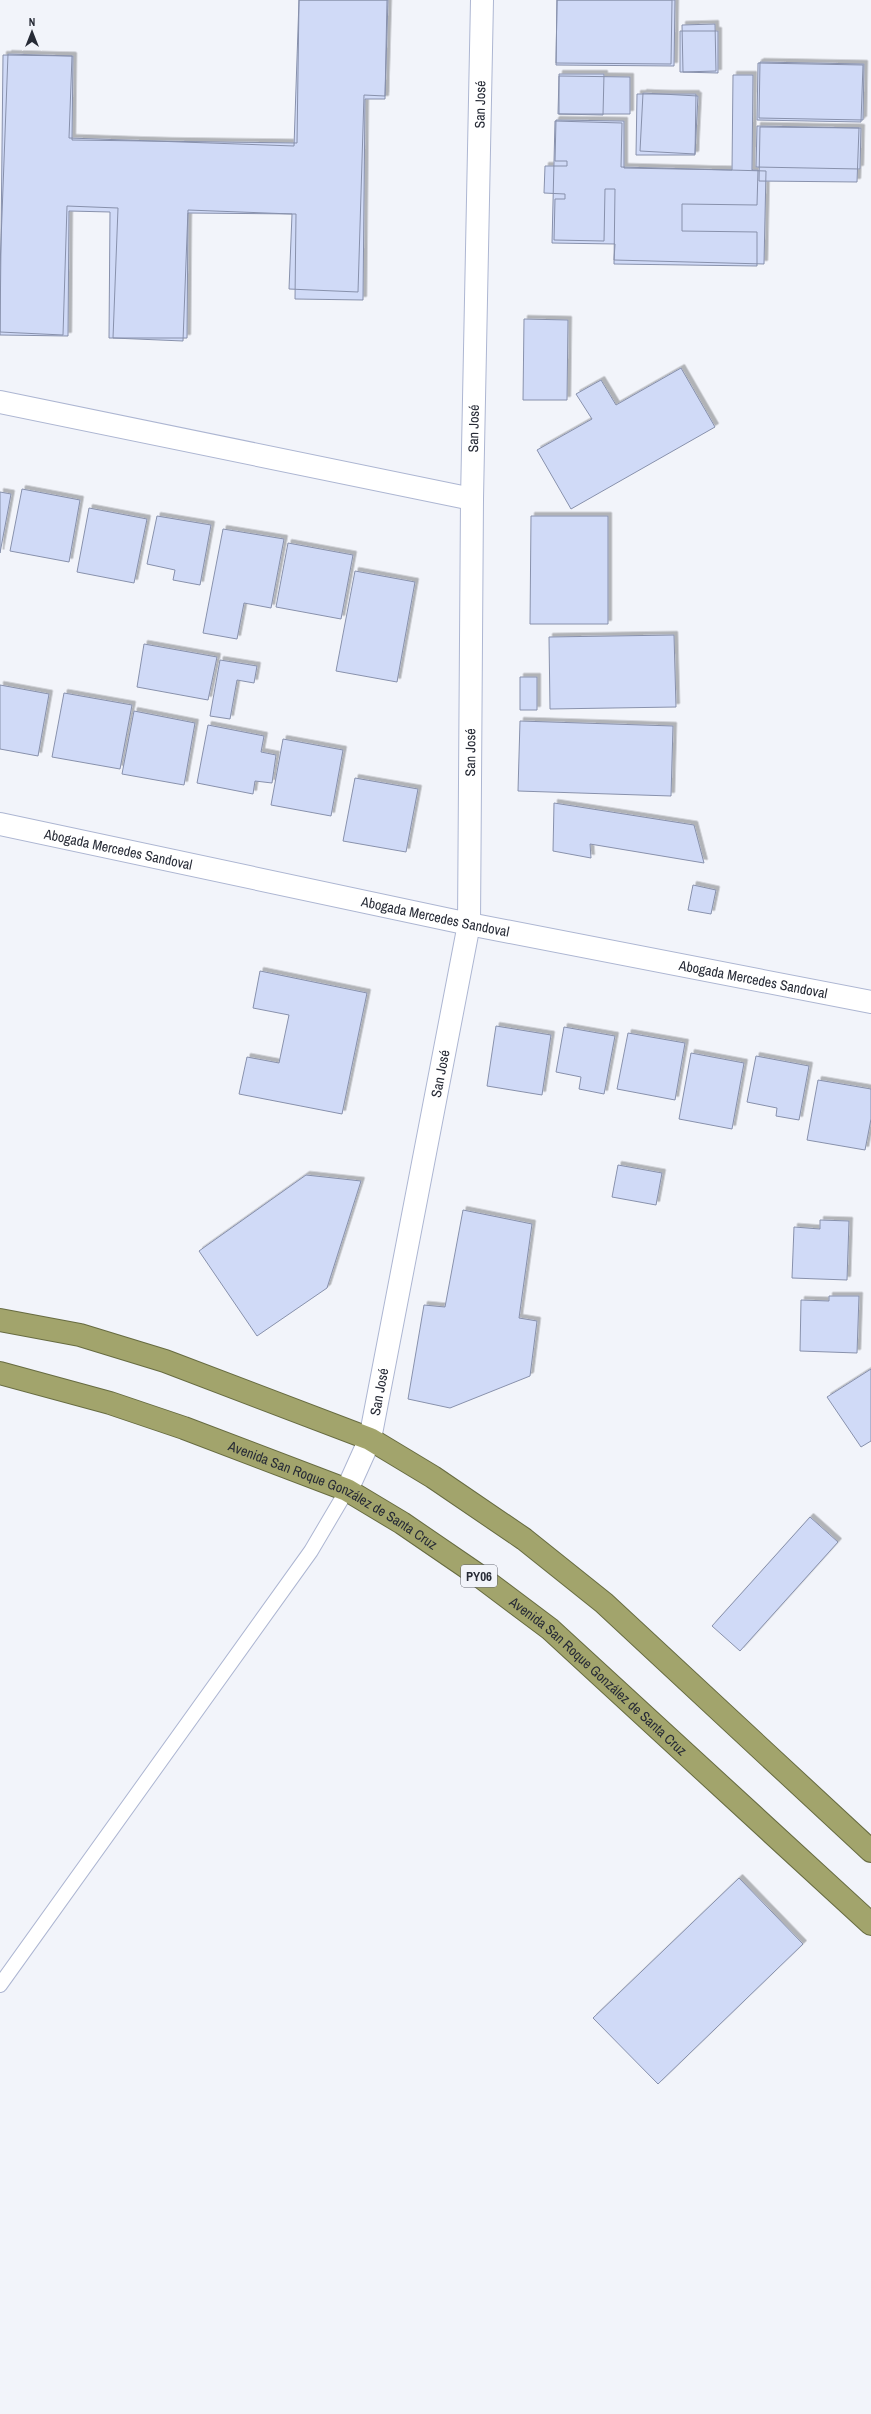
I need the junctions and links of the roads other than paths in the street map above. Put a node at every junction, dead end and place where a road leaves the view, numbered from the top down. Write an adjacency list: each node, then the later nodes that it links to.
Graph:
1 (482, 0): 3 (street, San José)
2 (0, 402): 3 (street)
3 (472, 499): 5 (street, San José)
4 (0, 824): 5 (street, Abogada Mercedes Sandoval)
5 (469, 924): 6 (street, Abogada Mercedes Sandoval); 9 (street, San José)
6 (871, 1002)
7 (0, 1320): 9 (highway)
8 (0, 1373): 10 (highway, Avenida San Roque González de Santa Cruz / PY06)
9 (370, 1440): 10 (street, San José); 11 (highway)
10 (347, 1490): 12 (highway, Avenida San Roque González de Santa Cruz / PY06); 13 (lane)
11 (871, 1851)
12 (871, 1924)
13 (0, 1985)

